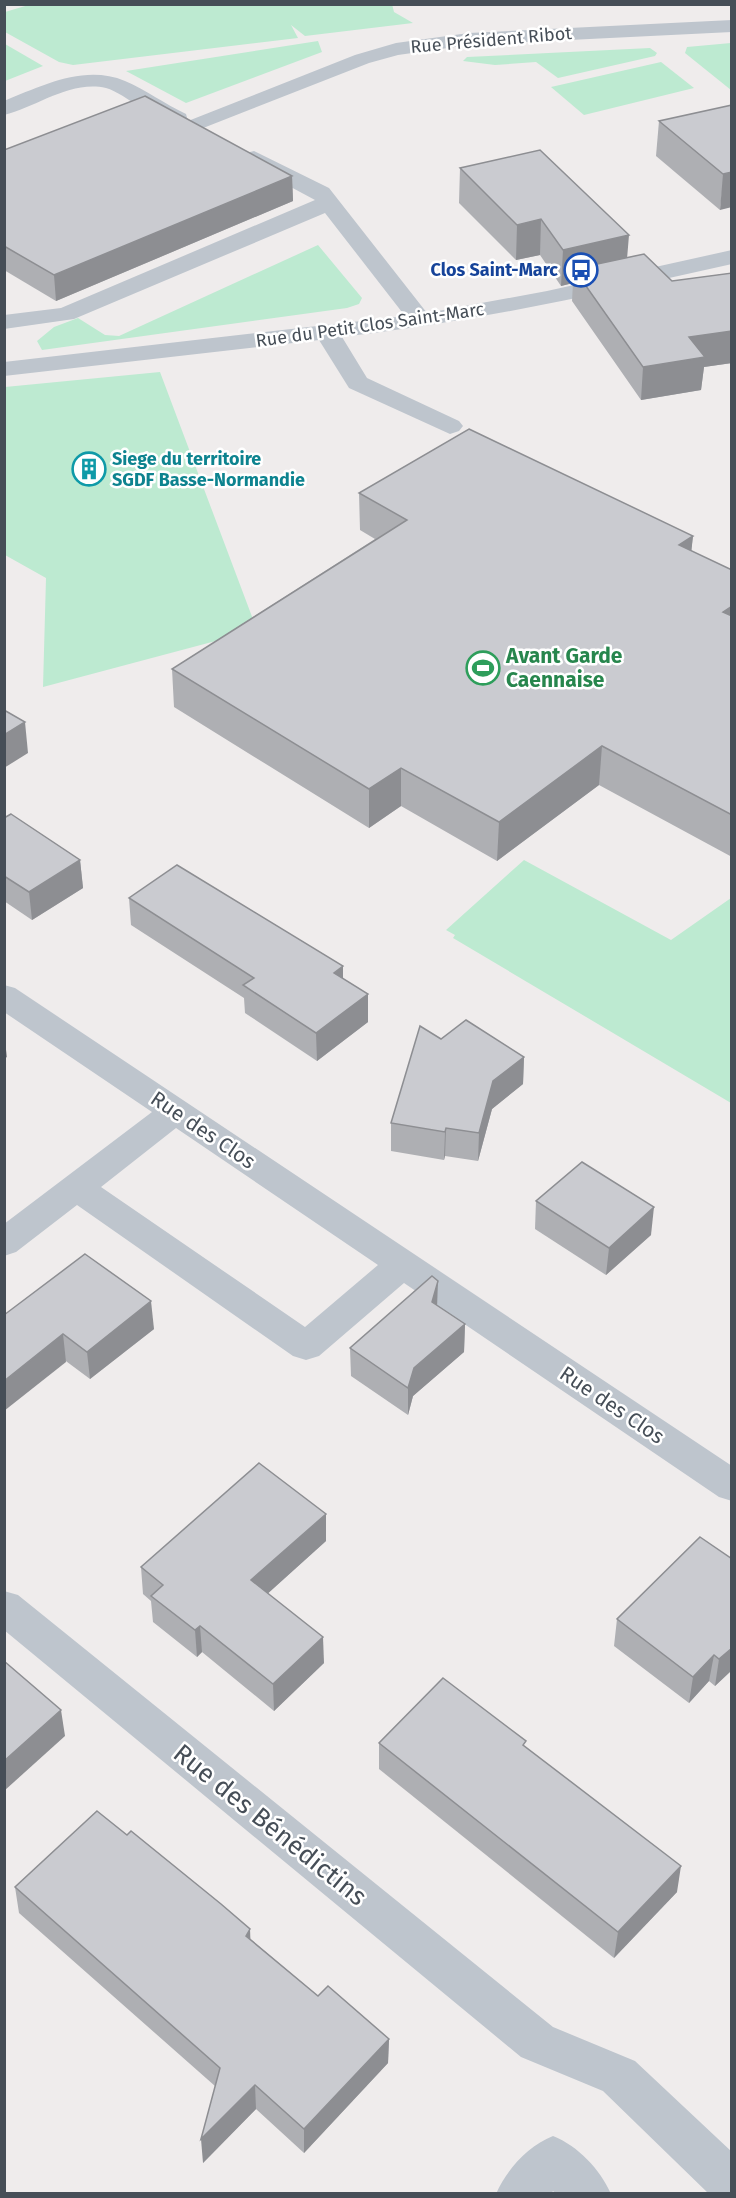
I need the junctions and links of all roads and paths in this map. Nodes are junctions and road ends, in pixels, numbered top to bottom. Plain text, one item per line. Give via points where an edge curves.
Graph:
1 (732, 26) edge
2 (4, 109) edge
3 (193, 126) junction
4 (213, 137) edge
5 (233, 147) edge
6 (328, 203) junction
7 (732, 257) edge
8 (421, 321) junction
9 (4, 322) edge
10 (327, 333) junction
11 (4, 369) edge
12 (450, 426) dead end
13 (4, 996) edge
14 (176, 1111) junction
15 (78, 1188) junction
16 (4, 1243) edge
17 (402, 1264) junction
18 (732, 1486) edge
19 (4, 1607) edge
20 (732, 2184) edge
21 (519, 2193) edge
22 (588, 2193) edge

1 - 3 street, Rue Président Ribot via 462,40 396,49
2 - 3 street via 85,81 109,82
3 - 4 street
5 - 6 street via 321,193
6 - 8 street
6 - 9 street via 66,314
7 - 8 street, Rue du Petit Clos Saint-Marc
8 - 10 street, Rue du Petit Clos Saint-Marc
10 - 11 street, Rue du Petit Clos Saint-Marc
10 - 12 street via 358,383
13 - 14 street, Rue des Clos
14 - 15 street
14 - 17 street, Rue des Clos
15 - 16 street
15 - 17 street via 306,1347
17 - 18 street, Rue des Clos
19 - 20 street, Rue des Bénédictins via 537,2042 619,2076
21 - 22 street via 553,2158

